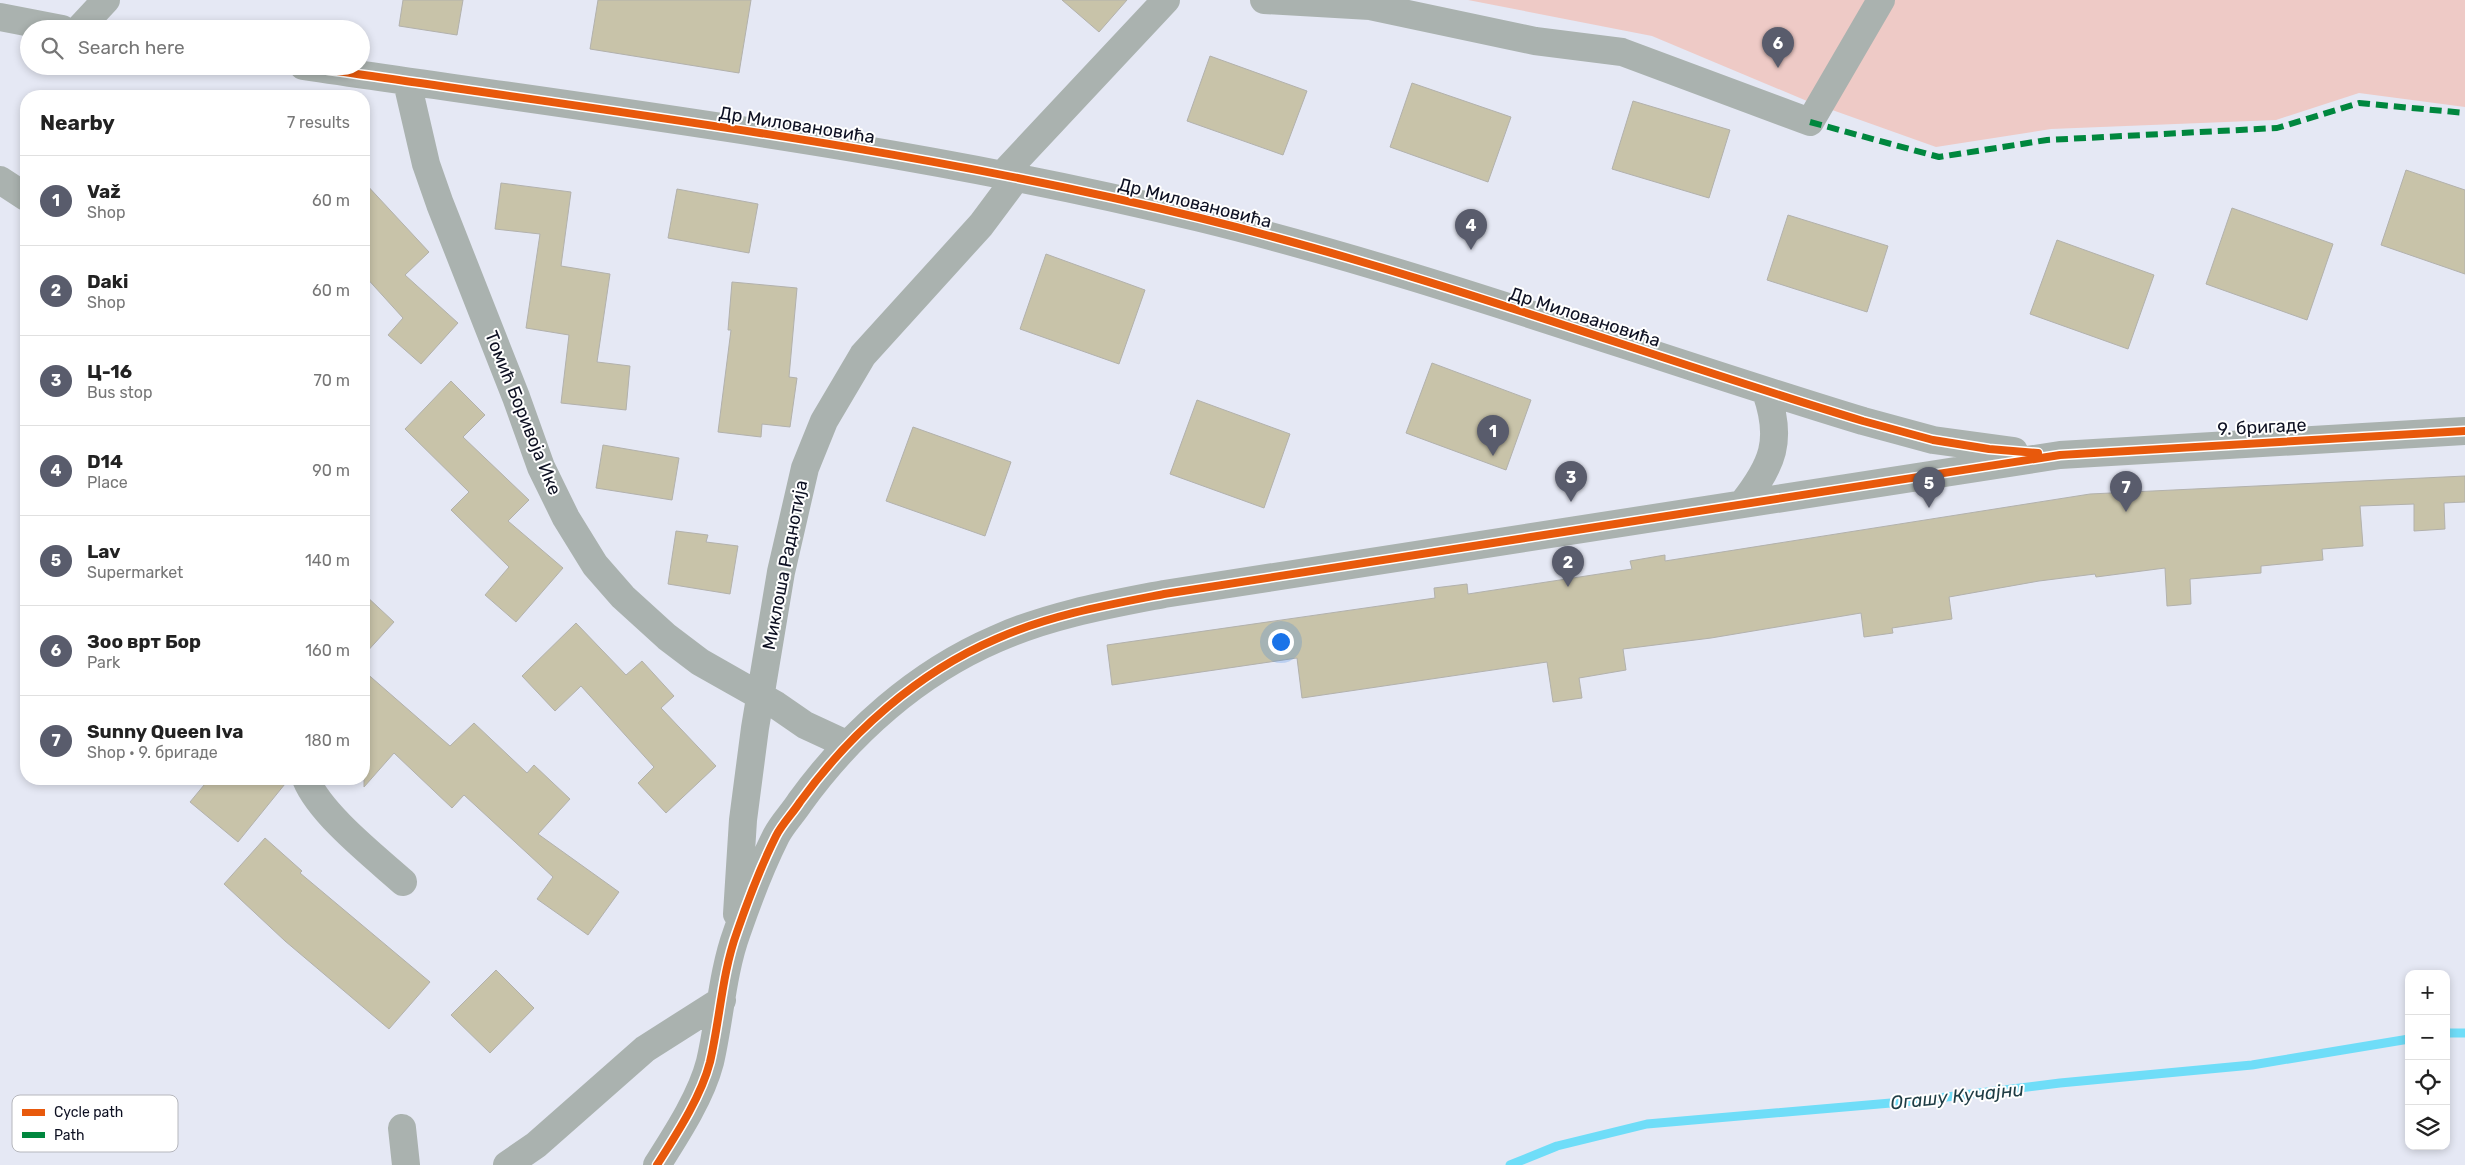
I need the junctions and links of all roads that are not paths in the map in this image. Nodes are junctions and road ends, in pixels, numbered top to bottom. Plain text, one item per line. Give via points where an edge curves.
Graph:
1 (106, 0) edge
2 (1166, 0) edge
3 (1264, 0) edge
4 (1881, 0) edge
5 (0, 18) edge
6 (87, 20) edge
7 (20, 22) edge
8 (362, 75) edge
9 (407, 82) junction
10 (1009, 177) junction
11 (0, 180) edge
12 (20, 193) edge
13 (1766, 392) junction
14 (2465, 431) edge
15 (2060, 455) junction
16 (1742, 504) junction
17 (760, 698) junction
18 (846, 744) junction
19 (309, 785) edge
20 (403, 882) dead end
21 (736, 933) junction
22 (722, 1000) junction
23 (402, 1128) dead end
24 (406, 1165) edge
25 (507, 1165) edge
26 (657, 1165) edge

1 - 6 street
2 - 10 street, Миклоша Раднотија
3 - 4 street via 1370,6 1536,42 1622,52 1810,122
5 - 7 street
8 - 9 street, Др Миловановића
9 - 10 street, Др Миловановића via 735,130
9 - 17 street, Томић Боривоја Ике via 426,164 440,204 541,468 566,518 595,565 623,597 700,662
10 - 13 street, Др Миловановића via 1201,218 1326,252
10 - 17 street, Миклоша Раднотија via 981,226 863,355 824,421 805,468 792,517
11 - 12 street
13 - 15 street, Др Миловановића via 1933,440
13 - 16 street via 1775,426 1771,454 1761,480
14 - 15 street, 9. бригаде
15 - 16 street
16 - 18 street via 1164,594 1071,612 996,638 958,658 894,702
17 - 18 street, Томић Боривоја Ике via 805,725
17 - 21 street, Миклоша Раднотија via 743,820
18 - 21 street via 777,835
19 - 20 street via 335,818
21 - 22 street
22 - 25 street via 645,1049 536,1145
22 - 26 street via 709,1064 684,1121
23 - 24 street

